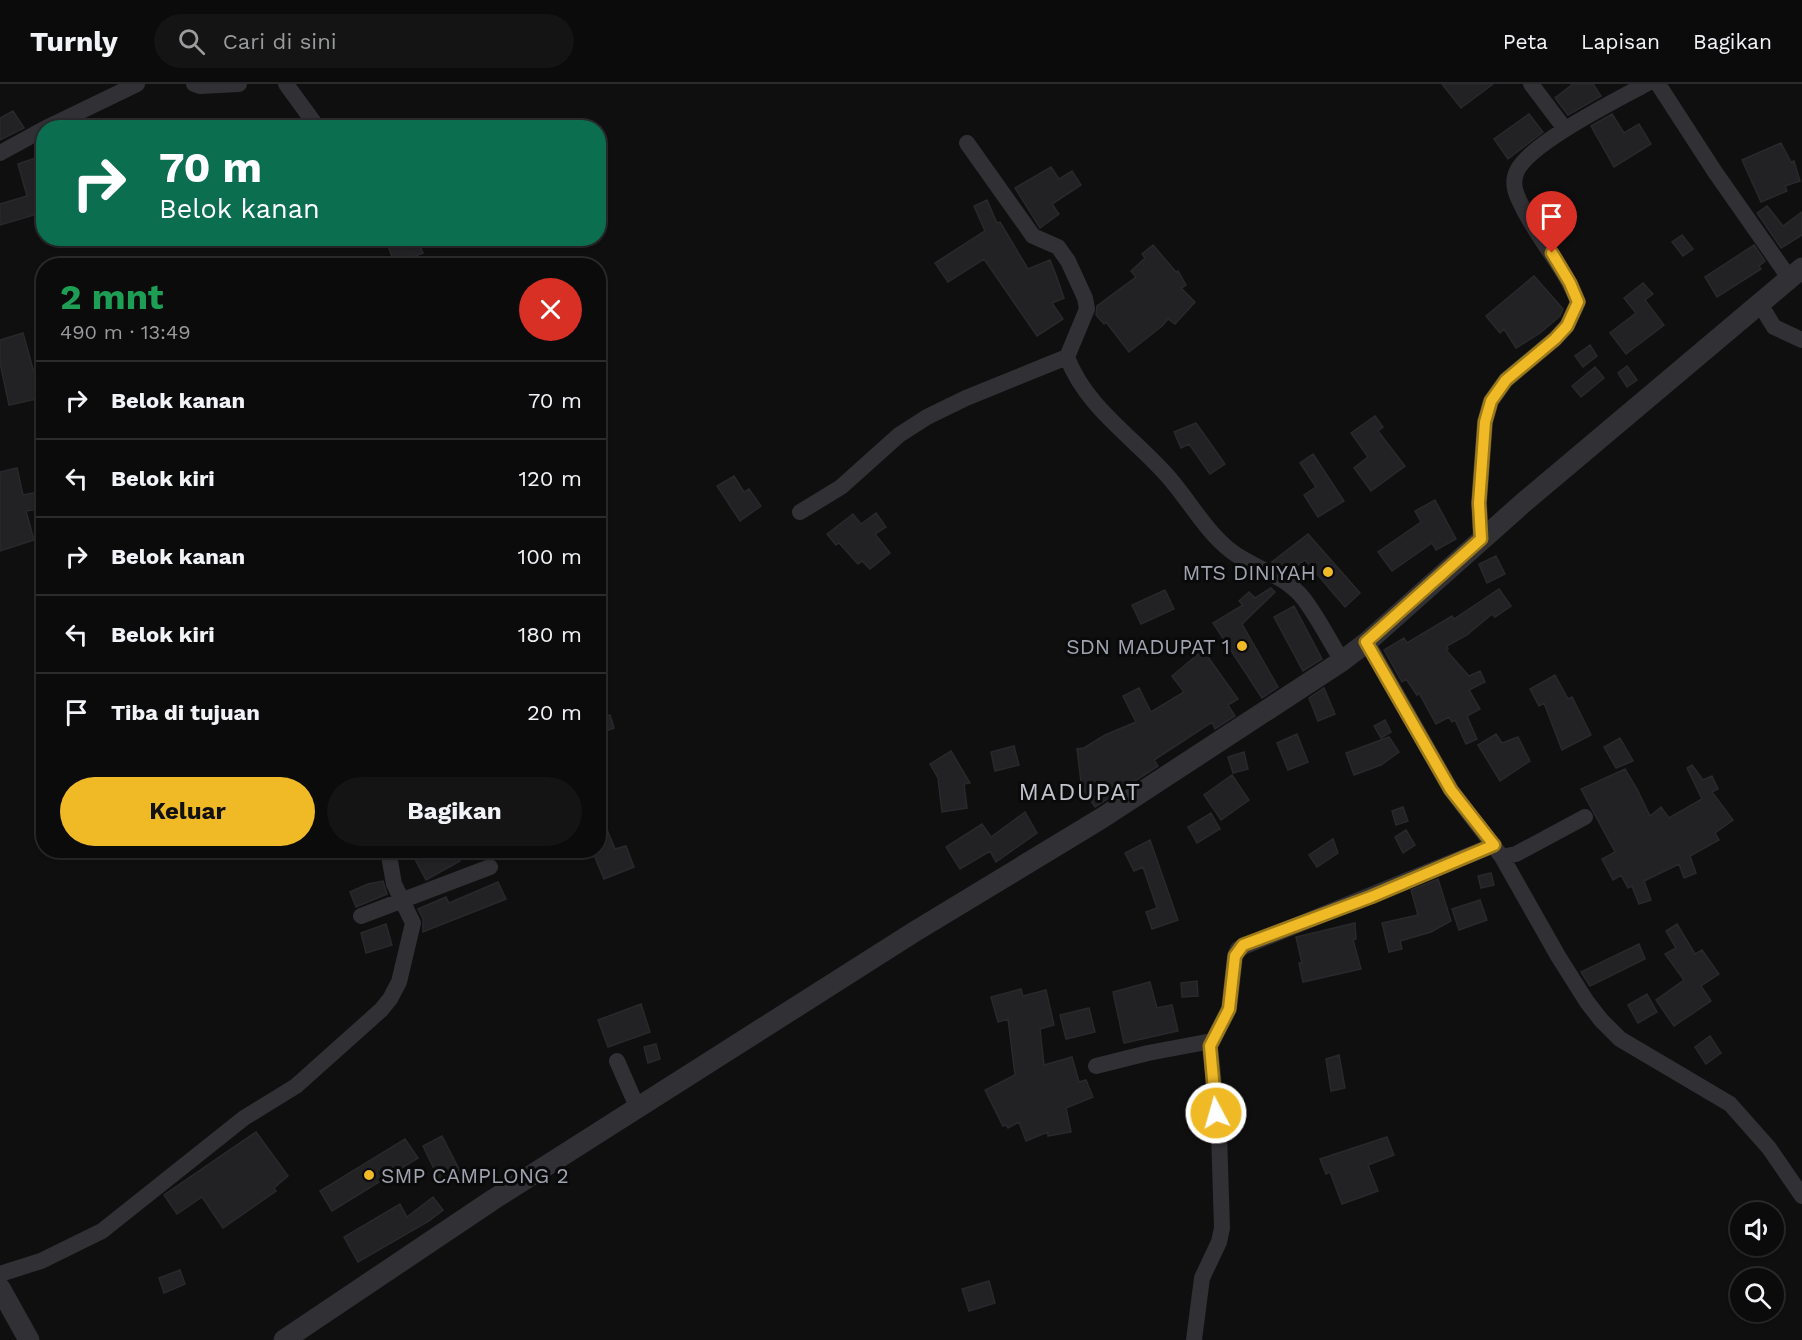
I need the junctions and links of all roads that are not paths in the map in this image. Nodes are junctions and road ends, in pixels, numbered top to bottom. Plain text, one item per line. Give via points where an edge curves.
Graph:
1 (137, 84) edge
2 (194, 84) edge
3 (239, 84) edge
4 (286, 84) edge
5 (1531, 84) edge
6 (1646, 84) edge
7 (1658, 84) edge
8 (62, 120) edge
9 (312, 120) edge
10 (1565, 129) junction
11 (36, 133) edge
12 (967, 143) dead end
13 (0, 153) edge
14 (1796, 273) edge
15 (1760, 304) junction
16 (1802, 340) edge
17 (1066, 357) junction
18 (800, 512) dead end
19 (1481, 539) junction
20 (1366, 642) junction
21 (1342, 661) junction
22 (1585, 817) dead end
23 (1498, 851) junction
24 (389, 858) edge
25 (490, 867) dead end
26 (403, 902) junction
27 (361, 916) dead end
28 (1212, 1041) junction
29 (617, 1061) dead end
30 (1096, 1066) dead end
31 (638, 1109) junction
32 (1802, 1196) edge
33 (0, 1274) edge
34 (0, 1288) edge
35 (29, 1340) edge
36 (284, 1340) edge
37 (1194, 1340) edge

1 - 8 street
2 - 3 street
4 - 9 street
5 - 10 street
6 - 10 street
7 - 14 street via 1714,172
10 - 19 street via 1524,160 1516,172 1514,188 1578,302 1567,326 1506,380 1491,401 1485,422 1479,503
11 - 13 street
12 - 17 street via 1033,236 1058,247 1068,261 1087,309
14 - 15 street
15 - 16 street via 1774,327
15 - 19 street
17 - 18 street via 927,417 898,435 841,487
17 - 21 street via 1074,377 1092,401 1164,472 1211,532 1231,551 1289,585 1303,598
19 - 20 street
20 - 21 street
20 - 23 street via 1451,790
21 - 31 street via 1102,818
22 - 23 street via 1516,854
23 - 28 street via 1243,945 1235,956 1229,1009
23 - 32 street via 1601,1020 1620,1039 1730,1104 1769,1148
24 - 26 street via 392,877
25 - 26 street
26 - 27 street
26 - 33 street via 413,923 399,982 381,1010 339,1050 296,1086 244,1118 102,1231 41,1261
28 - 30 street
28 - 37 street via 1222,1228 1202,1278
29 - 31 street
31 - 36 street via 494,1199
34 - 35 street

